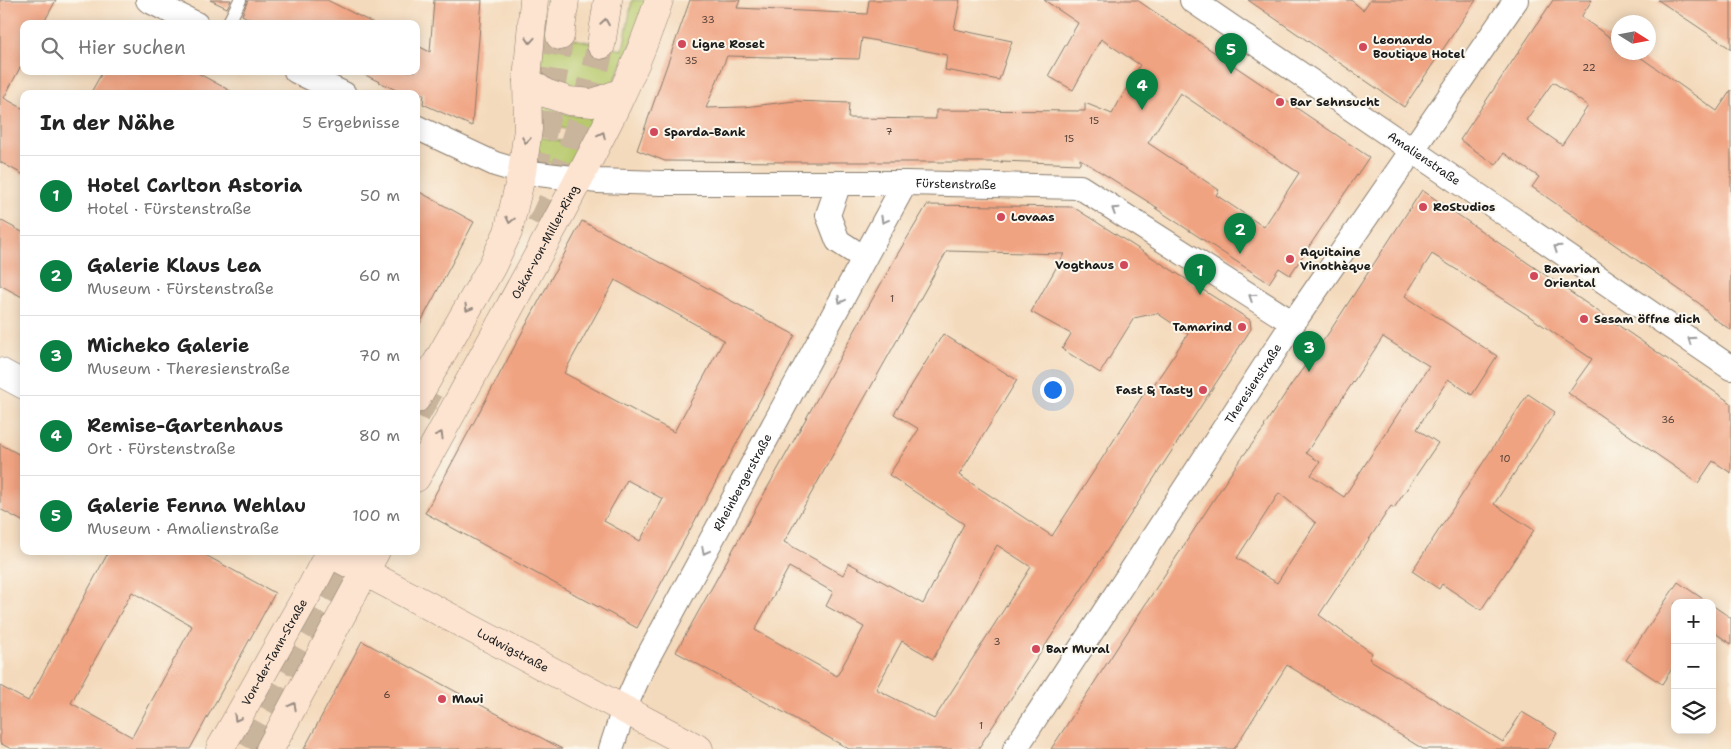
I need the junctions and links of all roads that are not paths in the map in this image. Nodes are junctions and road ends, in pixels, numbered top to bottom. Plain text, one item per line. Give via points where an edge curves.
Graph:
1 (148, 0) edge
2 (240, 0) edge
3 (534, 0) edge
4 (565, 0) edge
5 (608, 0) edge
6 (660, 0) edge
7 (1192, 0) edge
8 (1516, 0) edge
9 (188, 20) edge
10 (230, 20) edge
11 (560, 36) tunnel mouth
12 (601, 45) tunnel mouth
13 (304, 75) edge
14 (527, 80) junction
15 (336, 90) edge
16 (622, 92) junction
17 (420, 129) edge
18 (1412, 151) junction
19 (522, 172) junction
20 (579, 178) junction
21 (839, 183) junction
22 (905, 183) junction
23 (864, 258) junction
24 (1293, 323) junction
25 (1731, 368) edge
26 (0, 372) edge
27 (20, 383) edge
28 (420, 392) tunnel mouth
29 (420, 471) edge
30 (327, 555) edge
31 (341, 555) edge
32 (370, 562) edge
33 (624, 709) junction
34 (220, 749) edge
35 (270, 749) edge
36 (611, 749) edge
37 (699, 749) edge
38 (1015, 749) edge

1 - 9 street
2 - 10 lane
3 -> 14 main road
4 - 11 main road
12 -> 5 main road
6 - 16 main road, Oskar-von-Miller-Ring via 648,36
7 - 18 street, Amalienstraße
8 - 18 street, Theresienstraße
13 - 15 street
14 - 16 main road via 545,93 569,100 593,103
14 -> 19 main road via 528,129
20 -> 16 main road, Oskar-von-Miller-Ring
17 - 19 street, Fürstenstraße via 495,164
18 - 24 street, Theresienstraße
25 -> 18 street, Amalienstraße
19 - 20 street, Fürstenstraße
19 -> 28 main road via 508,232
20 - 21 street, Fürstenstraße via 661,183
29 -> 20 main road, Oskar-von-Miller-Ring
21 - 22 street, Fürstenstraße
21 - 23 street via 828,215 838,241
22 -> 23 street, Rheinbergerstraße
24 -> 22 street, Fürstenstraße via 1080,187
23 -> 33 street, Rheinbergerstraße via 643,666
24 - 38 street, Theresienstraße
26 - 27 street
30 -> 34 main road, Von-der-Tann-Straße
31 - 32 main road, Ludwigstraße
32 - 33 main road, Ludwigstraße
35 -> 32 main road
33 - 36 street, Rheinbergerstraße
33 - 37 main road, Ludwigstraße

